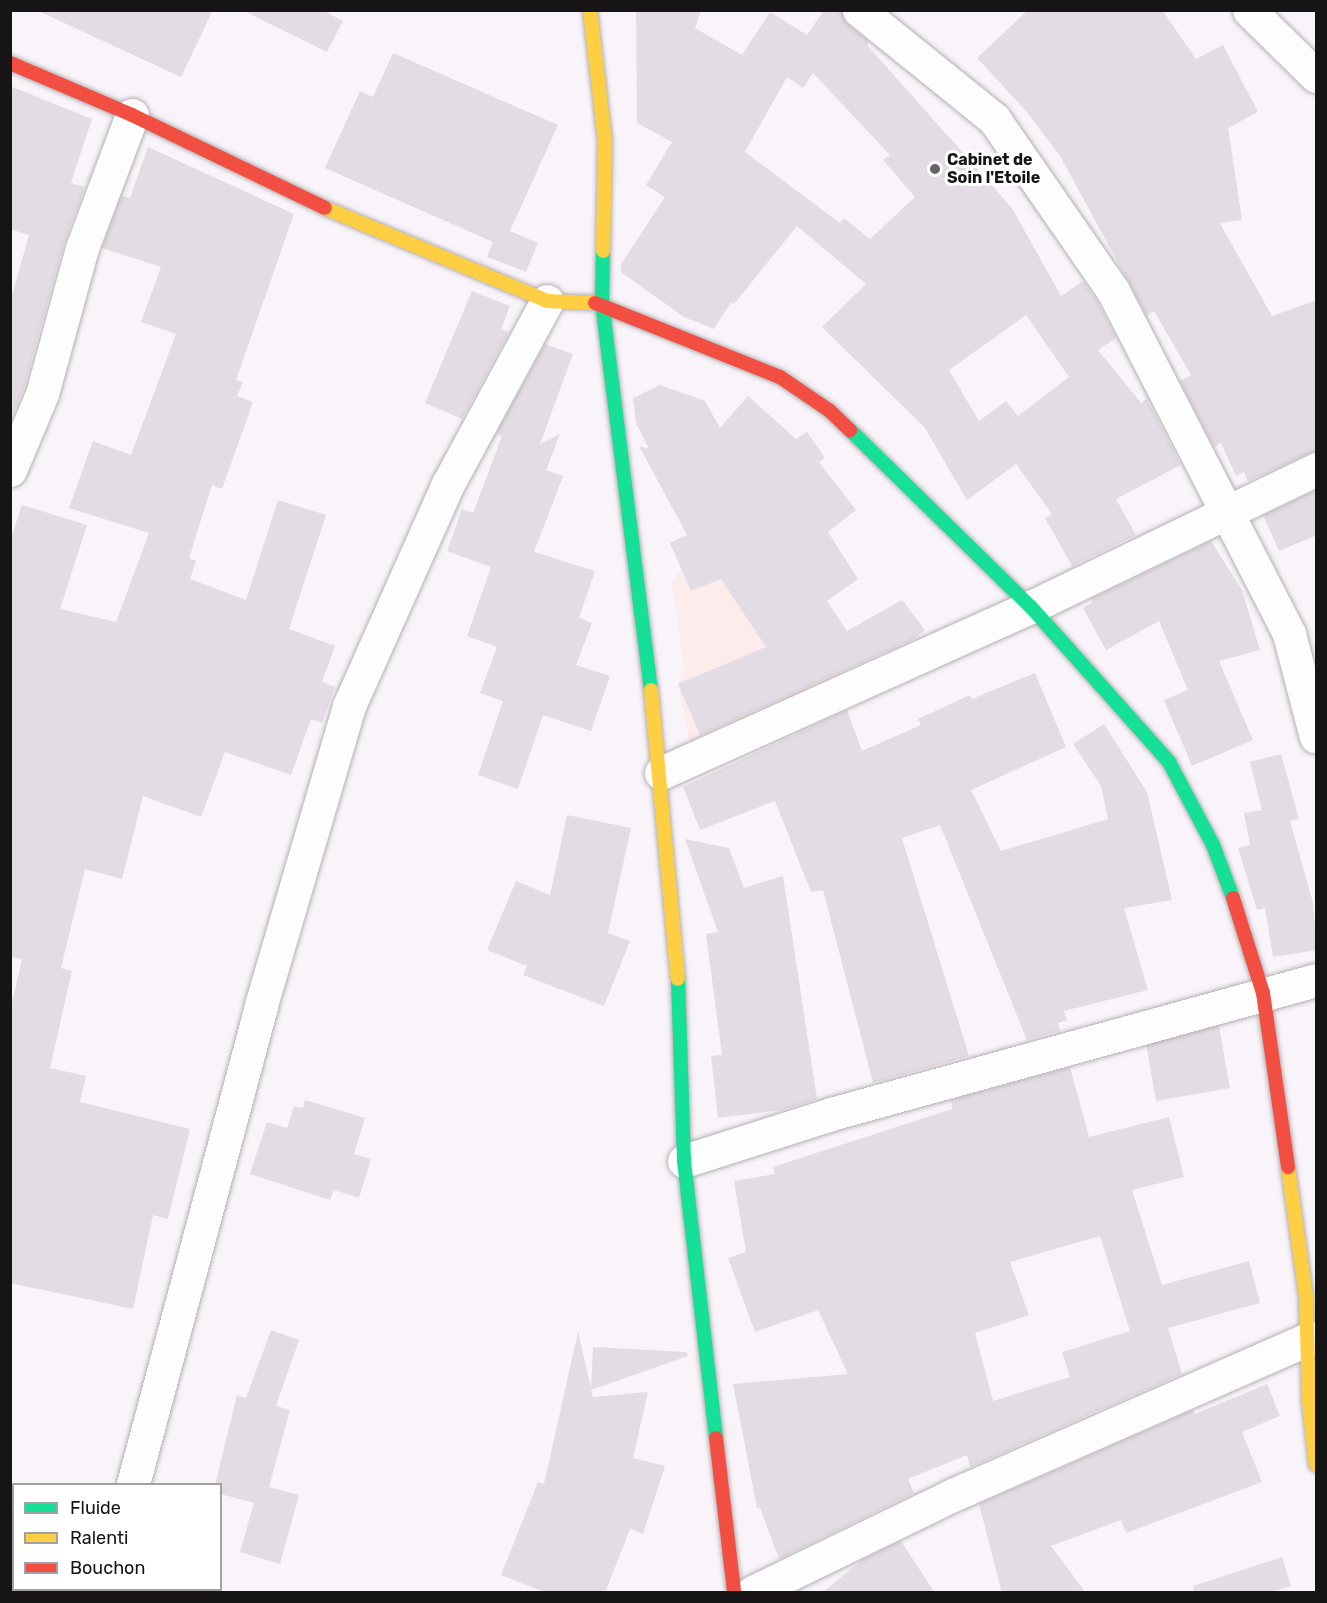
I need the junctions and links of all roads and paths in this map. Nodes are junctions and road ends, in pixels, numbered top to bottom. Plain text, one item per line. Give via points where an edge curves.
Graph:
1 (590, 10) edge
2 (859, 10) edge
3 (1249, 10) edge
4 (10, 63) edge
5 (1317, 76) edge
6 (132, 115) junction
7 (547, 302) junction
8 (602, 303) junction
9 (1317, 469) edge
10 (10, 470) edge
11 (1226, 510) junction
12 (1031, 607) junction
13 (1317, 737) edge
14 (661, 773) junction
15 (1317, 980) edge
16 (1263, 993) junction
17 (684, 1161) junction
18 (1311, 1338) junction
19 (1317, 1465) edge
20 (134, 1483) edge
21 (734, 1593) edge
22 (753, 1593) edge

1 - 8 street via 605,141
2 - 11 street via 994,119 1113,291
3 - 5 street
4 - 6 street
6 - 7 street via 303,200
6 - 10 street via 82,248 42,394
7 - 8 street
7 - 20 street via 448,484 349,706 261,1005
8 - 12 street via 780,377 830,411
8 - 14 street
9 - 11 street
11 - 12 street
11 - 13 street via 1289,634
12 - 14 street
12 - 16 street via 1169,762 1213,845 1249,942
14 - 17 street via 677,961
15 - 16 street
16 - 17 street via 831,1114
16 - 18 street
17 - 21 street
18 - 19 street via 1310,1401
18 - 22 street via 956,1494

